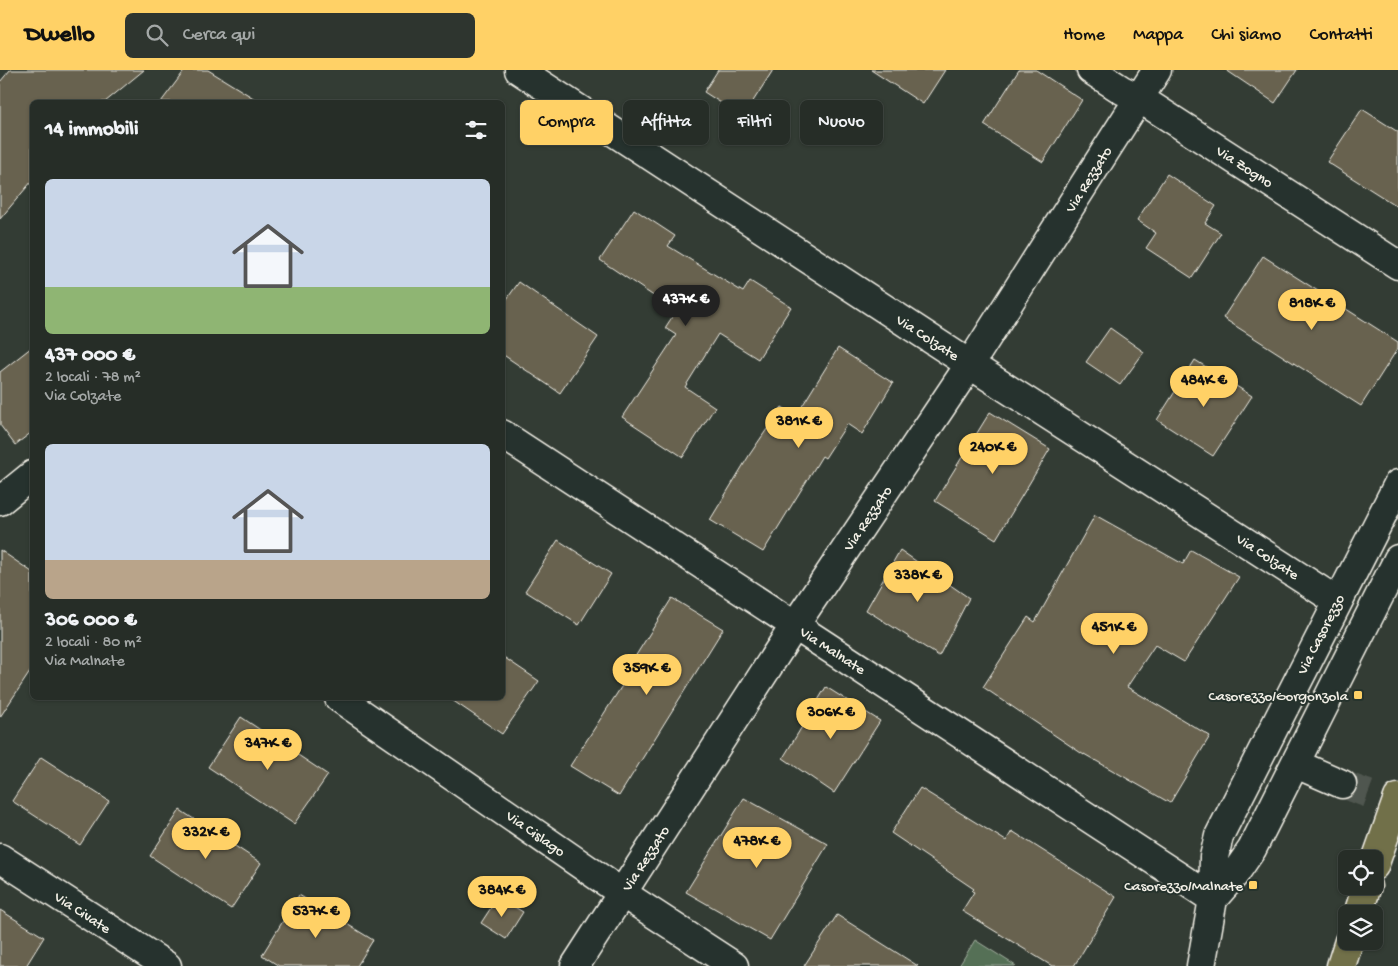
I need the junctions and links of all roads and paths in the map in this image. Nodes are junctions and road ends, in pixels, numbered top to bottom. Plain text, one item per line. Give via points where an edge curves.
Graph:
1 (520, 70) edge
2 (1091, 70) edge
3 (1157, 70) edge
4 (1139, 98) junction
5 (1398, 265) edge
6 (970, 364) junction
7 (505, 436) edge
8 (30, 480) edge
9 (1398, 484) edge
10 (0, 501) edge
11 (1398, 559) edge
12 (1337, 601) junction
13 (795, 625) junction
14 (342, 700) edge
15 (1296, 764) junction
16 (1342, 784) tunnel mouth
17 (1398, 798) edge
18 (1380, 850) edge
19 (0, 858) edge
20 (622, 894) junction
21 (1213, 899) junction
22 (1346, 950) edge
23 (167, 966) edge
24 (575, 966) edge
25 (734, 966) edge
26 (1201, 966) edge
27 (1341, 966) edge

1 - 6 street, Via Colzate
2 - 4 street, Via Zogno
3 - 4 street, Via Rezzato
4 - 5 street, Via Zogno
4 - 6 street, Via Rezzato
6 - 12 street, Via Colzate
6 - 13 street, Via Rezzato
7 - 13 street, Via Malnate
8 - 10 street
9 - 12 street, Via Casorezzo
11 - 15 street
12 - 21 street, Via Casorezzo via 1220,831 1214,857
13 - 20 street, Via Rezzato
13 - 21 street, Via Malnate
14 - 20 street, Via Cislago
15 - 16 street
15 - 21 street via 1252,849
17 - 18 highway
19 - 23 street, Via Civate
20 - 24 street, Via Rezzato
20 - 25 street, Via Cislago
21 - 26 street, Via Casorezzo
22 - 27 highway

